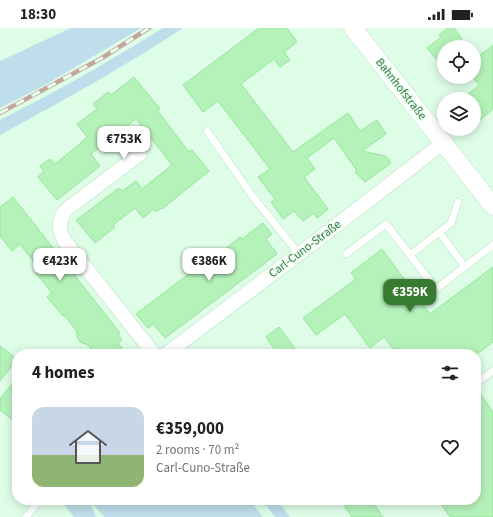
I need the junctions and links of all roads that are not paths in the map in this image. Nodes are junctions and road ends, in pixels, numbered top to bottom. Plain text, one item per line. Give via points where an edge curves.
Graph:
1 (353, 28) edge
2 (207, 131) dead end
3 (443, 143) junction
4 (140, 154) dead end
5 (458, 202) dead end
6 (493, 206) edge
7 (439, 232) junction
8 (493, 245) edge
9 (298, 254) junction
10 (346, 254) dead end
11 (410, 255) junction
12 (464, 267) junction
13 (150, 349) edge
14 (173, 349) edge
15 (493, 370) edge
16 (481, 379) edge
17 (36, 505) edge
18 (26, 517) edge

1 - 3 street, Bahnhofstraße
2 - 9 lane via 256,201
3 - 6 street, Bahnhofstraße
3 - 9 street, Carl-Cuno-Straße
4 - 13 street via 67,209 61,216 59,225 64,240
5 - 7 lane via 451,223
7 - 11 lane
7 - 12 lane
8 - 12 lane
9 - 14 street, Carl-Cuno-Straße
10 - 11 lane via 386,224
11 - 12 lane via 436,289
15 - 16 lane
17 - 18 lane

